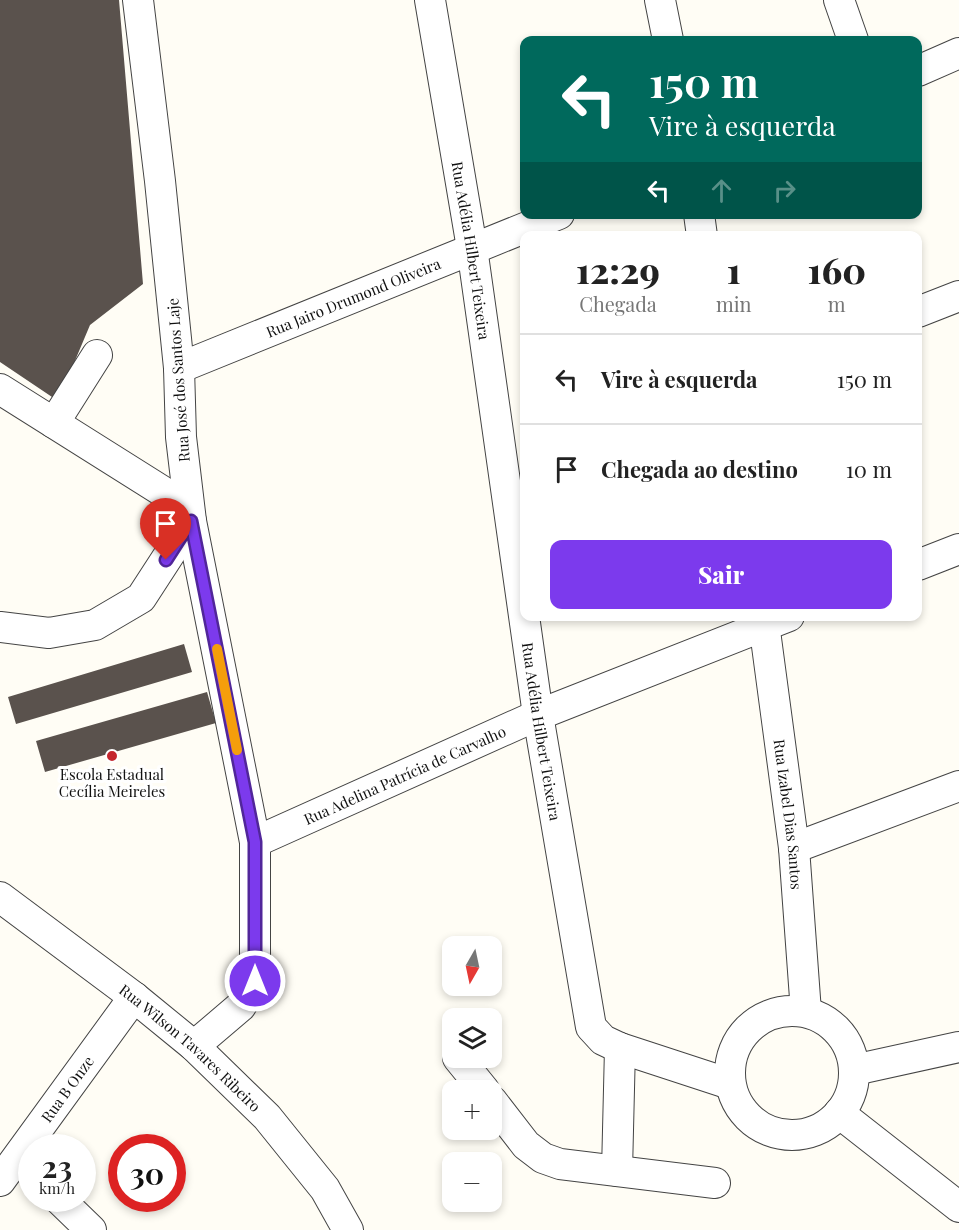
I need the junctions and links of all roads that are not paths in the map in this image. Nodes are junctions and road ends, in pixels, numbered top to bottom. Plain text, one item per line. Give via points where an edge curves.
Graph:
1 (138, 0) edge
2 (430, 0) edge
3 (660, 0) edge
4 (839, 0) edge
5 (667, 36) edge
6 (852, 36) edge
7 (959, 53) edge
8 (922, 69) edge
9 (546, 219) edge
10 (472, 248) junction
11 (959, 296) edge
12 (922, 310) edge
13 (97, 355) dead end
14 (179, 368) junction
15 (0, 388) edge
16 (54, 423) junction
17 (190, 514) junction
18 (959, 549) edge
19 (922, 563) edge
20 (520, 588) edge
21 (525, 621) edge
22 (770, 621) edge
23 (772, 621) edge
24 (0, 627) edge
25 (538, 716) junction
26 (959, 786) edge
27 (255, 842) junction
28 (794, 848) junction
29 (0, 897) edge
30 (134, 997) junction
31 (806, 1012) junction
32 (194, 1046) junction
33 (959, 1047) edge
34 (620, 1048) junction
35 (466, 1068) edge
36 (854, 1070) junction
37 (476, 1080) edge
38 (730, 1084) junction
39 (839, 1113) junction
40 (502, 1114) edge
41 (12, 1165) edge
42 (617, 1171) junction
43 (715, 1183) dead end
44 (959, 1207) edge
45 (72, 1212) edge
46 (91, 1230) edge
47 (348, 1230) edge

1 - 14 street, Rua José dos Santos Laje
2 - 10 street, Rua Adélia Hilbert Teixeira
3 - 5 street
4 - 6 street
7 - 8 street
9 - 10 street, Rua Jairo Drumond Oliveira
10 - 14 street, Rua Jairo Drumond Oliveira
10 - 20 street, Rua Adélia Hilbert Teixeira
11 - 12 street
13 - 16 street
14 - 17 street, Rua José dos Santos Laje via 181,437
15 - 16 street
16 - 17 street
17 - 24 street via 141,598 95,625 49,633
17 - 27 street, Rua José dos Santos Laje
18 - 19 street
21 - 25 street, Rua Adélia Hilbert Teixeira
22 - 25 street, Rua Adelina Patrícia de Carvalho
23 - 28 street, Rua Izabel Dias Santos
25 - 27 street, Rua Adelina Patrícia de Carvalho
25 - 34 street, Rua Adélia Hilbert Teixeira via 591,1027 603,1040
26 - 28 street
27 - 32 street, Rua José dos Santos Laje via 255,981 241,1006
28 - 31 street, Rua Izabel Dias Santos
29 - 30 street, Rua Wilson Tavares Ribeiro
30 - 32 street, Rua Wilson Tavares Ribeiro
30 - 41 street, Rua B Onze
31 - 36 street via 825,1020 840,1033 850,1050
31 - 38 street via 766,1016 749,1027 736,1044 730,1063
32 - 47 street, Rua Wilson Tavares Ribeiro via 267,1117 325,1189
33 - 36 street
34 - 38 street, Rua Adélia Hilbert Teixeira
34 - 42 street
35 - 37 street
36 - 39 street via 848,1100
38 - 39 street via 737,1103 749,1118 785,1135 824,1126
39 - 44 street
40 - 42 street via 526,1145 543,1158
42 - 43 street
45 - 46 street

